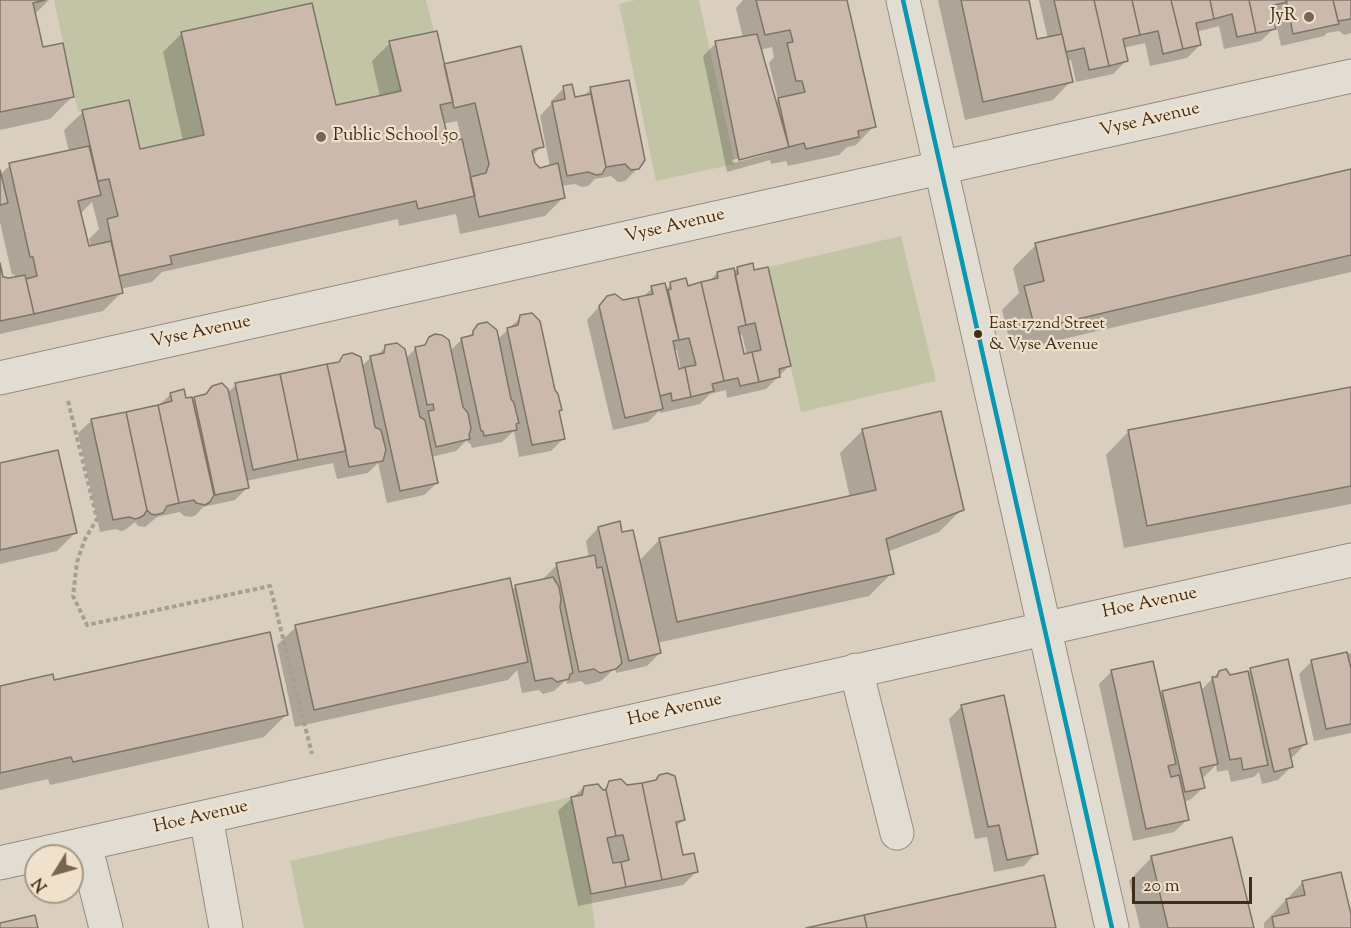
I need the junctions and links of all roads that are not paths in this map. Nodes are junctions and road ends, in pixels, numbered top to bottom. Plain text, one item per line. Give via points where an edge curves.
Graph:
1 (903, 0) edge
2 (1351, 76) edge
3 (941, 168) junction
4 (0, 378) edge
5 (1351, 560) edge
6 (1045, 627) junction
7 (856, 670) junction
8 (206, 817) junction
9 (897, 832) dead end
10 (85, 844) junction
11 (0, 863) edge
12 (106, 928) edge
13 (226, 928) edge
14 (1112, 928) edge

1 - 3 street
2 - 3 street, Vyse Avenue
3 - 4 street, Vyse Avenue
3 - 6 street
5 - 6 street, Hoe Avenue
6 - 7 street, Hoe Avenue
6 - 14 street
7 - 8 street, Hoe Avenue
7 - 9 street
8 - 10 street, Hoe Avenue
8 - 13 street
10 - 11 street, Hoe Avenue
10 - 12 street

